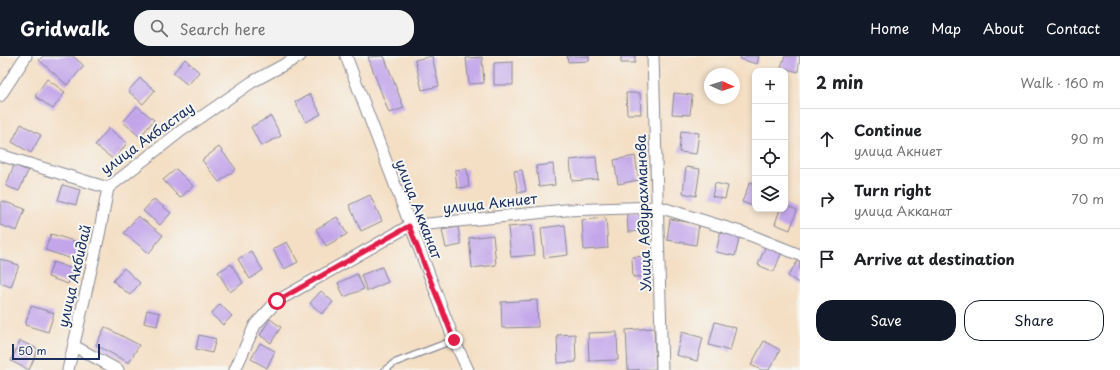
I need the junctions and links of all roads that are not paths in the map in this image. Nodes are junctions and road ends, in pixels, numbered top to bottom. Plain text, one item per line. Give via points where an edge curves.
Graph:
1 (26, 56) edge
2 (300, 56) edge
3 (346, 56) edge
4 (653, 56) edge
5 (0, 96) edge
6 (0, 155) edge
7 (108, 188) junction
8 (658, 207) junction
9 (409, 226) junction
10 (800, 255) edge
11 (454, 340) junction
12 (74, 346) junction
13 (68, 370) edge
14 (118, 370) edge
15 (235, 370) edge
16 (385, 370) edge
17 (468, 370) edge
18 (662, 370) edge

1 - 5 street
2 - 7 street, улица Акбастау via 252,82 181,131
3 - 9 street, улица Акканат
4 - 8 street, Улица Абдурахманова
6 - 7 street, улица Акбастау
7 - 12 street, улица Акбидай
8 - 9 street, улица Акниет via 565,210
8 - 10 street, улица Акниет via 750,235
8 - 18 street, Улица Абдурахманова
9 - 11 street, улица Акканат
9 - 15 street, улица Акниет via 277,301 255,325
11 - 16 lane via 394,362
11 - 17 street, улица Акканат
12 - 13 street, улица Акбидай
12 - 14 street

